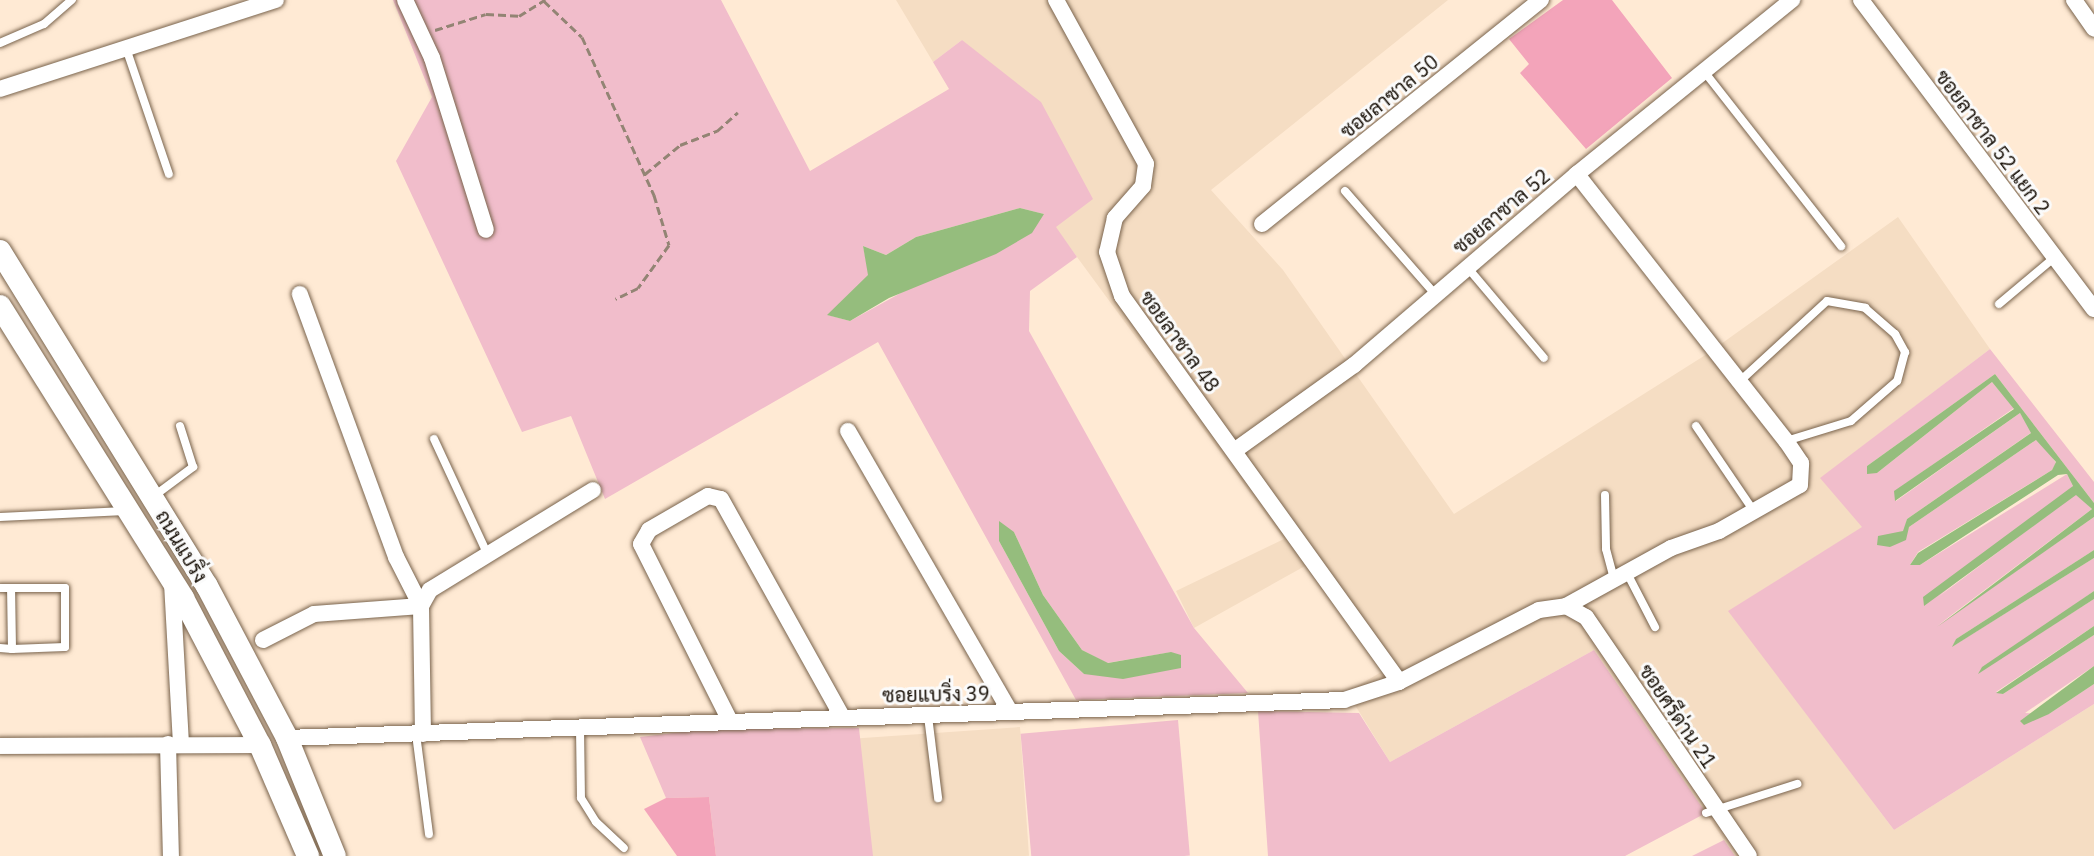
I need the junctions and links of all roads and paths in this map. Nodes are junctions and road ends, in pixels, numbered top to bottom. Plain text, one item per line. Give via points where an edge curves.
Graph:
1 (72, 0) edge
2 (276, 0) edge
3 (405, 0) edge
4 (544, 0) edge
5 (1056, 0) edge
6 (1541, 0) edge
7 (1792, 0) edge
8 (1861, 0) edge
9 (2074, 0) edge
10 (2094, 29) edge
11 (421, 35) junction
12 (0, 43) edge
13 (126, 48) junction
14 (1703, 69) junction
15 (0, 89) edge
16 (738, 112) dead end
17 (169, 174) dead end
18 (645, 174) junction
19 (1577, 174) junction
20 (1345, 191) dead end
21 (1262, 224) dead end
22 (486, 230) dead end
23 (1841, 246) dead end
24 (0, 251) edge
25 (2055, 257) junction
26 (1466, 266) junction
27 (300, 294) dead end
28 (1435, 294) junction
29 (615, 299) dead end
30 (1999, 304) dead end
31 (0, 306) edge
32 (2094, 309) edge
33 (1544, 358) dead end
34 (1740, 382) junction
35 (180, 426) dead end
36 (1696, 426) dead end
37 (848, 431) dead end
38 (434, 439) dead end
39 (1786, 441) junction
40 (1234, 451) junction
41 (593, 490) dead end
42 (1605, 495) dead end
43 (153, 497) junction
44 (1753, 510) junction
45 (130, 511) junction
46 (0, 517) edge
47 (487, 553) junction
48 (1620, 576) junction
49 (172, 581) junction
50 (0, 588) edge
51 (11, 588) junction
52 (421, 606) junction
53 (1566, 606) junction
54 (1655, 627) dead end
55 (263, 640) dead end
56 (0, 648) edge
57 (12, 649) junction
58 (1399, 682) junction
59 (1010, 712) junction
60 (841, 715) junction
61 (928, 715) junction
62 (730, 721) junction
63 (580, 727) junction
64 (420, 734) junction
65 (287, 738) junction
66 (175, 744) junction
67 (260, 745) junction
68 (0, 746) edge
69 (1797, 784) dead end
70 (938, 798) dead end
71 (1711, 811) junction
72 (429, 834) dead end
73 (624, 848) dead end
74 (171, 856) edge
75 (308, 856) edge
76 (335, 856) edge
77 (1749, 856) edge

1 - 12 lane via 44,24
2 - 13 street
3 - 11 street
4 - 11 path via 519,16 486,14
4 - 18 path via 582,37
5 - 40 street, ซอยลาซาล 48 via 1146,164 1143,186 1115,218 1108,261 1122,296
6 - 21 street, ซอยลาซาล 50
7 - 14 street, ซอยลาซาล 52
8 - 25 street, ซอยลาซาล 52 แยก 2
9 - 10 street
11 - 22 street
13 - 15 street
13 - 17 lane
14 - 19 street, ซอยลาซาล 52
14 - 23 lane
16 - 18 path via 717,131 680,145
18 - 29 path via 669,245 638,288
19 - 26 street, ซอยลาซาล 52
19 - 34 street
20 - 28 lane
24 - 43 main road, ถนนแบริ่ง
25 - 30 lane
25 - 32 street, ซอยลาซาล 52 แยก 2
26 - 28 street, ซอยลาซาล 52
26 - 33 lane
27 - 52 street via 396,557
28 - 40 street, ซอยลาซาล 52 via 1354,365
31 - 45 main road, ถนนแบริ่ง
34 - 39 street
34 - 39 lane via 1827,301 1865,308 1895,334 1905,352 1897,381 1851,421
35 - 43 lane via 193,467
36 - 44 lane
37 - 59 street
38 - 47 lane
39 - 44 street, ซอยแบริ่ง 39 via 1801,463 1800,485
40 - 58 street, ซอยลาซาล 48
41 - 47 street
42 - 48 lane via 1606,549
43 - 65 main road, ถนนแบริ่ง
44 - 48 street, ซอยแบริ่ง 39
45 - 46 lane
45 - 49 main road, ถนนแบริ่ง
47 - 52 street via 430,590
48 - 53 street, ซอยแบริ่ง 39
48 - 54 lane
49 - 66 street
49 - 67 main road, ถนนแบริ่ง
50 - 51 lane
51 - 57 lane
51 - 57 lane via 66,589 65,647
52 - 55 street via 314,614
52 - 64 street
53 - 58 street, ซอยแบริ่ง 39 via 1539,610
53 - 71 street, ซอยศรีด่าน 21 via 1586,617
56 - 57 lane
58 - 59 street, ซอยแบริ่ง 39 via 1344,700
59 - 61 street, ซอยแบริ่ง 39
60 - 61 street, ซอยแบริ่ง 39
60 - 62 street, ซอยแบริ่ง 39
60 - 62 street via 721,499 708,496 649,530 641,544
61 - 70 lane
62 - 63 street, ซอยแบริ่ง 39
63 - 64 street, ซอยแบริ่ง 39
63 - 73 lane via 581,798 596,822
64 - 65 street, ซอยแบริ่ง 39
64 - 72 lane
65 - 76 main road, ถนนแบริ่ง
66 - 67 street
66 - 68 street
66 - 74 street
67 - 75 main road, ถนนแบริ่ง
69 - 71 lane
71 - 77 street, ซอยศรีด่าน 21

